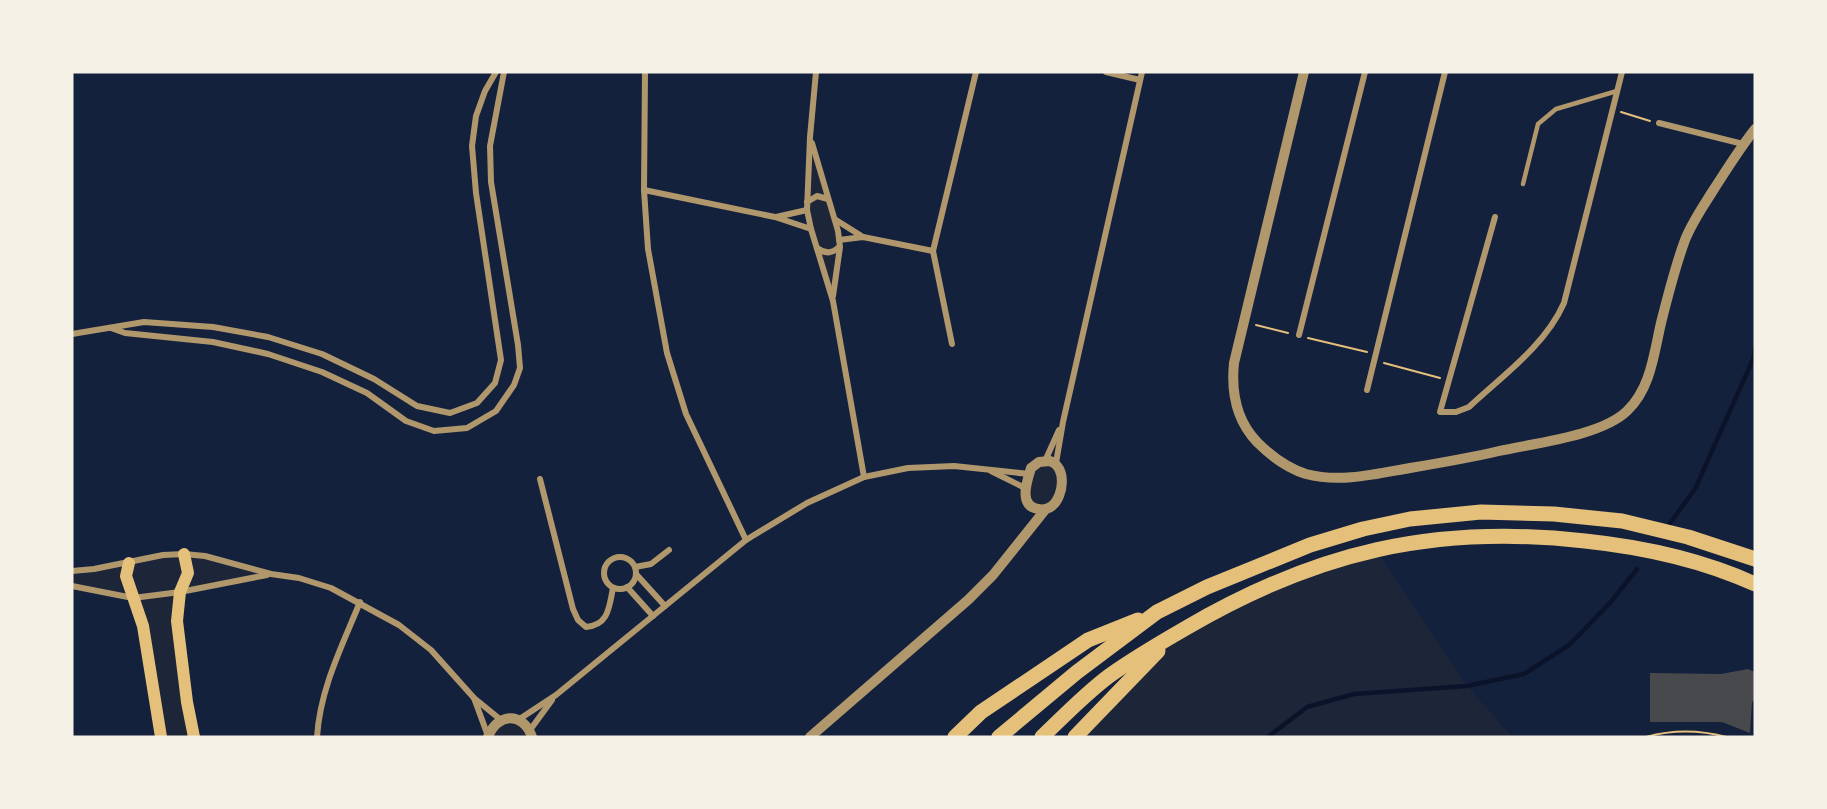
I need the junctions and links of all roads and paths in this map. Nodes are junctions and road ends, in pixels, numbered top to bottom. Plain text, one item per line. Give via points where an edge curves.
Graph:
1 (496, 72) edge
2 (504, 72) edge
3 (645, 72) edge
4 (816, 72) edge
5 (976, 72) edge
6 (1106, 72) edge
7 (1142, 72) edge
8 (1304, 72) edge
9 (1365, 72) edge
10 (1445, 72) edge
11 (1622, 72) edge
12 (1140, 80) junction
13 (1617, 91) junction
14 (1613, 110) junction
15 (1659, 123) joint
16 (1755, 129) edge
17 (810, 137) junction
18 (1743, 144) junction
19 (1523, 184) dead end
20 (644, 190) junction
21 (828, 199) junction
22 (807, 202) junction
23 (807, 210) junction
24 (776, 217) junction
25 (1495, 217) dead end
26 (836, 220) junction
27 (811, 229) junction
28 (863, 237) junction
29 (839, 244) junction
30 (816, 248) junction
31 (933, 251) junction
32 (833, 301) junction
33 (111, 328) junction
34 (72, 334) edge
35 (1299, 335) dead end
36 (952, 344) dead end
37 (1374, 360) junction
38 (1448, 380) junction
39 (1367, 390) dead end
40 (1063, 422) junction
41 (1051, 462) junction
42 (988, 469) junction
43 (1029, 474) junction
44 (864, 477) junction
45 (540, 479) dead end
46 (1025, 488) junction
47 (1031, 507) junction
48 (1045, 510) junction
49 (1027, 532) junction
50 (746, 540) junction
51 (669, 550) dead end
52 (184, 554) junction
53 (1755, 559) edge
54 (129, 563) junction
55 (72, 571) edge
56 (636, 571) junction
57 (271, 574) junction
58 (1755, 584) edge
59 (72, 586) edge
60 (627, 587) junction
61 (613, 588) junction
62 (180, 592) junction
63 (133, 598) junction
64 (360, 602) junction
65 (665, 606) junction
66 (1157, 612) junction
67 (652, 616) junction
68 (1172, 636) junction
69 (556, 695) junction
70 (474, 698) junction
71 (501, 720) junction
72 (518, 720) junction
73 (531, 733) edge
74 (161, 737) edge
75 (194, 737) edge
76 (317, 737) edge
77 (488, 737) edge
78 (810, 737) edge
79 (955, 737) edge
80 (999, 737) edge
81 (1042, 737) edge
82 (1075, 737) edge
83 (1646, 737) edge
84 (1726, 737) edge

1 - 33 street via 476,116 471,146 501,360 495,383 477,403 450,413 417,406 374,379 322,354 268,336 144,322
2 - 33 street via 490,146 491,182 520,368 514,385 496,411 467,428 434,430 406,421 367,393 322,372 268,354
3 - 20 street
4 - 17 street
5 - 31 street
6 - 12 street
7 - 12 street
8 - 18 street via 1232,383 1235,403 1248,433 1277,460 1330,478 1360,477 1462,459 1585,432 1608,425 1627,411 1649,375 1673,274 1686,238
9 - 35 street
10 - 37 street
11 - 13 street
12 - 40 street
13 - 14 street
13 - 19 lane via 1556,109 1538,124
14 - 15 path
14 - 38 street via 1564,303 1556,320 1469,407 1440,412
15 - 18 street
16 - 18 street
17 - 21 street
17 - 22 street
20 - 24 street
20 - 50 street via 657,303 680,394
21 - 22 street via 817,196
21 - 26 street
22 - 23 street
23 - 24 street
23 - 27 street
24 - 27 street
25 - 38 street
26 - 28 street
26 - 29 street
27 - 30 street
28 - 29 street
28 - 31 street
29 - 30 street via 834,252
29 - 32 street
30 - 32 street
31 - 36 street
32 - 44 street
33 - 34 street
37 - 38 path
37 - 39 street
40 - 41 street
40 - 41 street
41 - 43 street via 1035,464
41 - 48 street via 1062,475 1061,489 1052,506
42 - 43 street
42 - 44 street via 908,468
42 - 46 street
43 - 46 street
44 - 50 street via 807,503
45 - 61 street via 573,609 586,627 596,626 605,618
46 - 47 street
47 - 48 street
47 - 49 street
48 - 49 street
49 - 78 street via 968,600
50 - 65 street
51 - 56 street
52 - 54 street
52 - 57 street
52 - 62 main road via 188,573
53 - 66 highway via 1622,521 1554,514 1445,515 1410,519 1310,545
54 - 55 street
54 - 63 main road via 126,576
56 - 60 street via 634,582
56 - 61 street via 631,561 624,558 609,561 604,575
56 - 65 street
57 - 62 street
57 - 64 street via 332,588
58 - 68 highway via 1684,560 1621,545 1480,536 1411,542 1322,565 1266,586
59 - 63 street
60 - 61 street
60 - 67 street
62 - 63 street
62 - 75 main road via 177,621
63 - 74 main road via 143,626
64 - 70 street via 431,650
64 - 76 street via 329,678
65 - 67 street
66 - 79 highway via 1088,640 981,712
66 - 80 highway
67 - 69 street
68 - 81 highway via 1108,677
68 - 82 highway
69 - 72 street
69 - 73 street
70 - 71 street
70 - 77 street
71 - 72 street
71 - 77 street via 492,726
72 - 73 street
83 - 84 path via 1709,732

